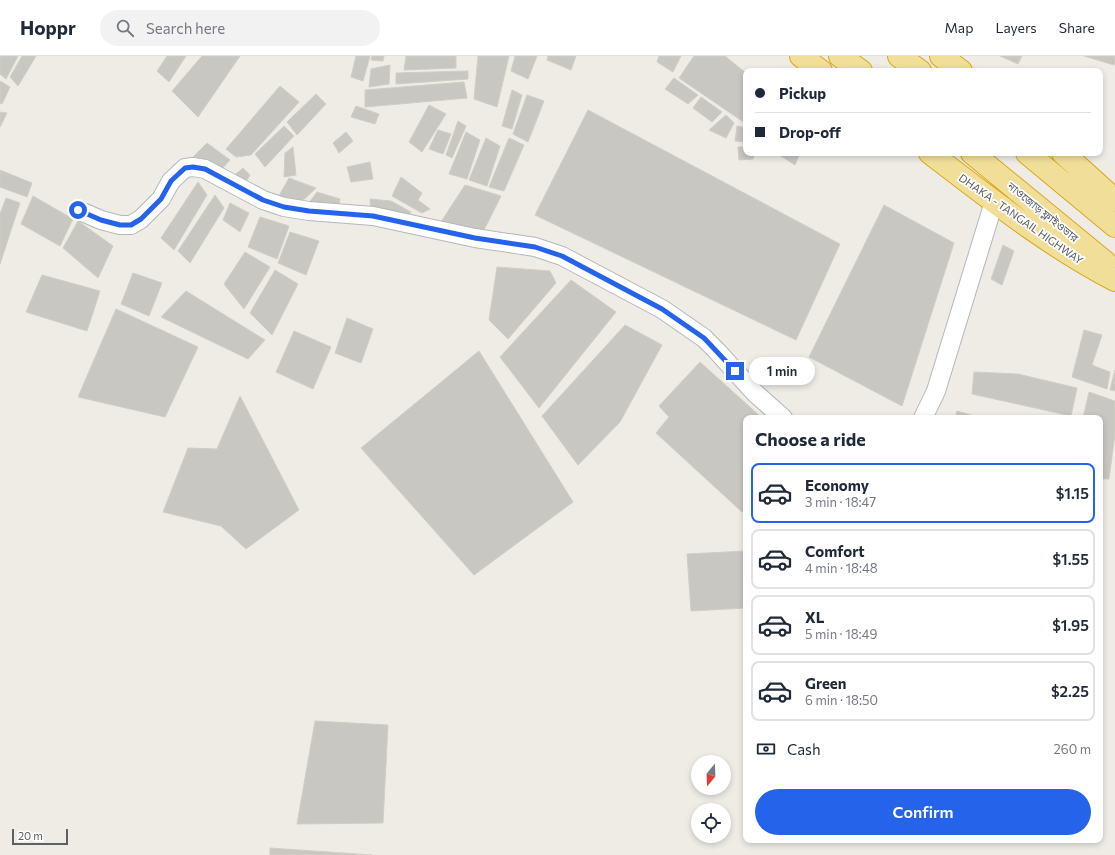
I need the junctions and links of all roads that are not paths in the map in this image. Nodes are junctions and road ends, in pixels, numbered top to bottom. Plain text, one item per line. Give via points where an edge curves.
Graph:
1 (801, 56) edge
2 (840, 56) edge
3 (899, 56) edge
4 (941, 56) edge
5 (817, 68) edge
6 (857, 68) edge
7 (916, 68) edge
8 (957, 68) edge
9 (934, 156) edge
10 (976, 156) edge
11 (1031, 156) edge
12 (1066, 156) edge
13 (1115, 200) edge
14 (994, 202) junction
15 (78, 210) dead end
16 (1115, 226) edge
17 (1115, 270) edge
18 (1115, 280) edge
19 (780, 415) edge
20 (924, 415) edge

1 - 5 highway
2 - 6 highway
3 - 7 highway
4 - 8 highway
9 - 14 highway, DHAKA - TANGAIL HIGHWAY
10 - 17 highway, নাওজোড় ফ্লাইওভার
11 - 16 highway
12 - 13 highway
14 - 18 highway, DHAKA - TANGAIL HIGHWAY via 1090,268
14 - 20 street via 936,391
15 - 19 street via 101,220 131,225 141,219 161,199 171,181 185,168 193,167 205,169 263,200 284,207 373,216 475,238 535,247 562,256 655,306 704,338 755,393

